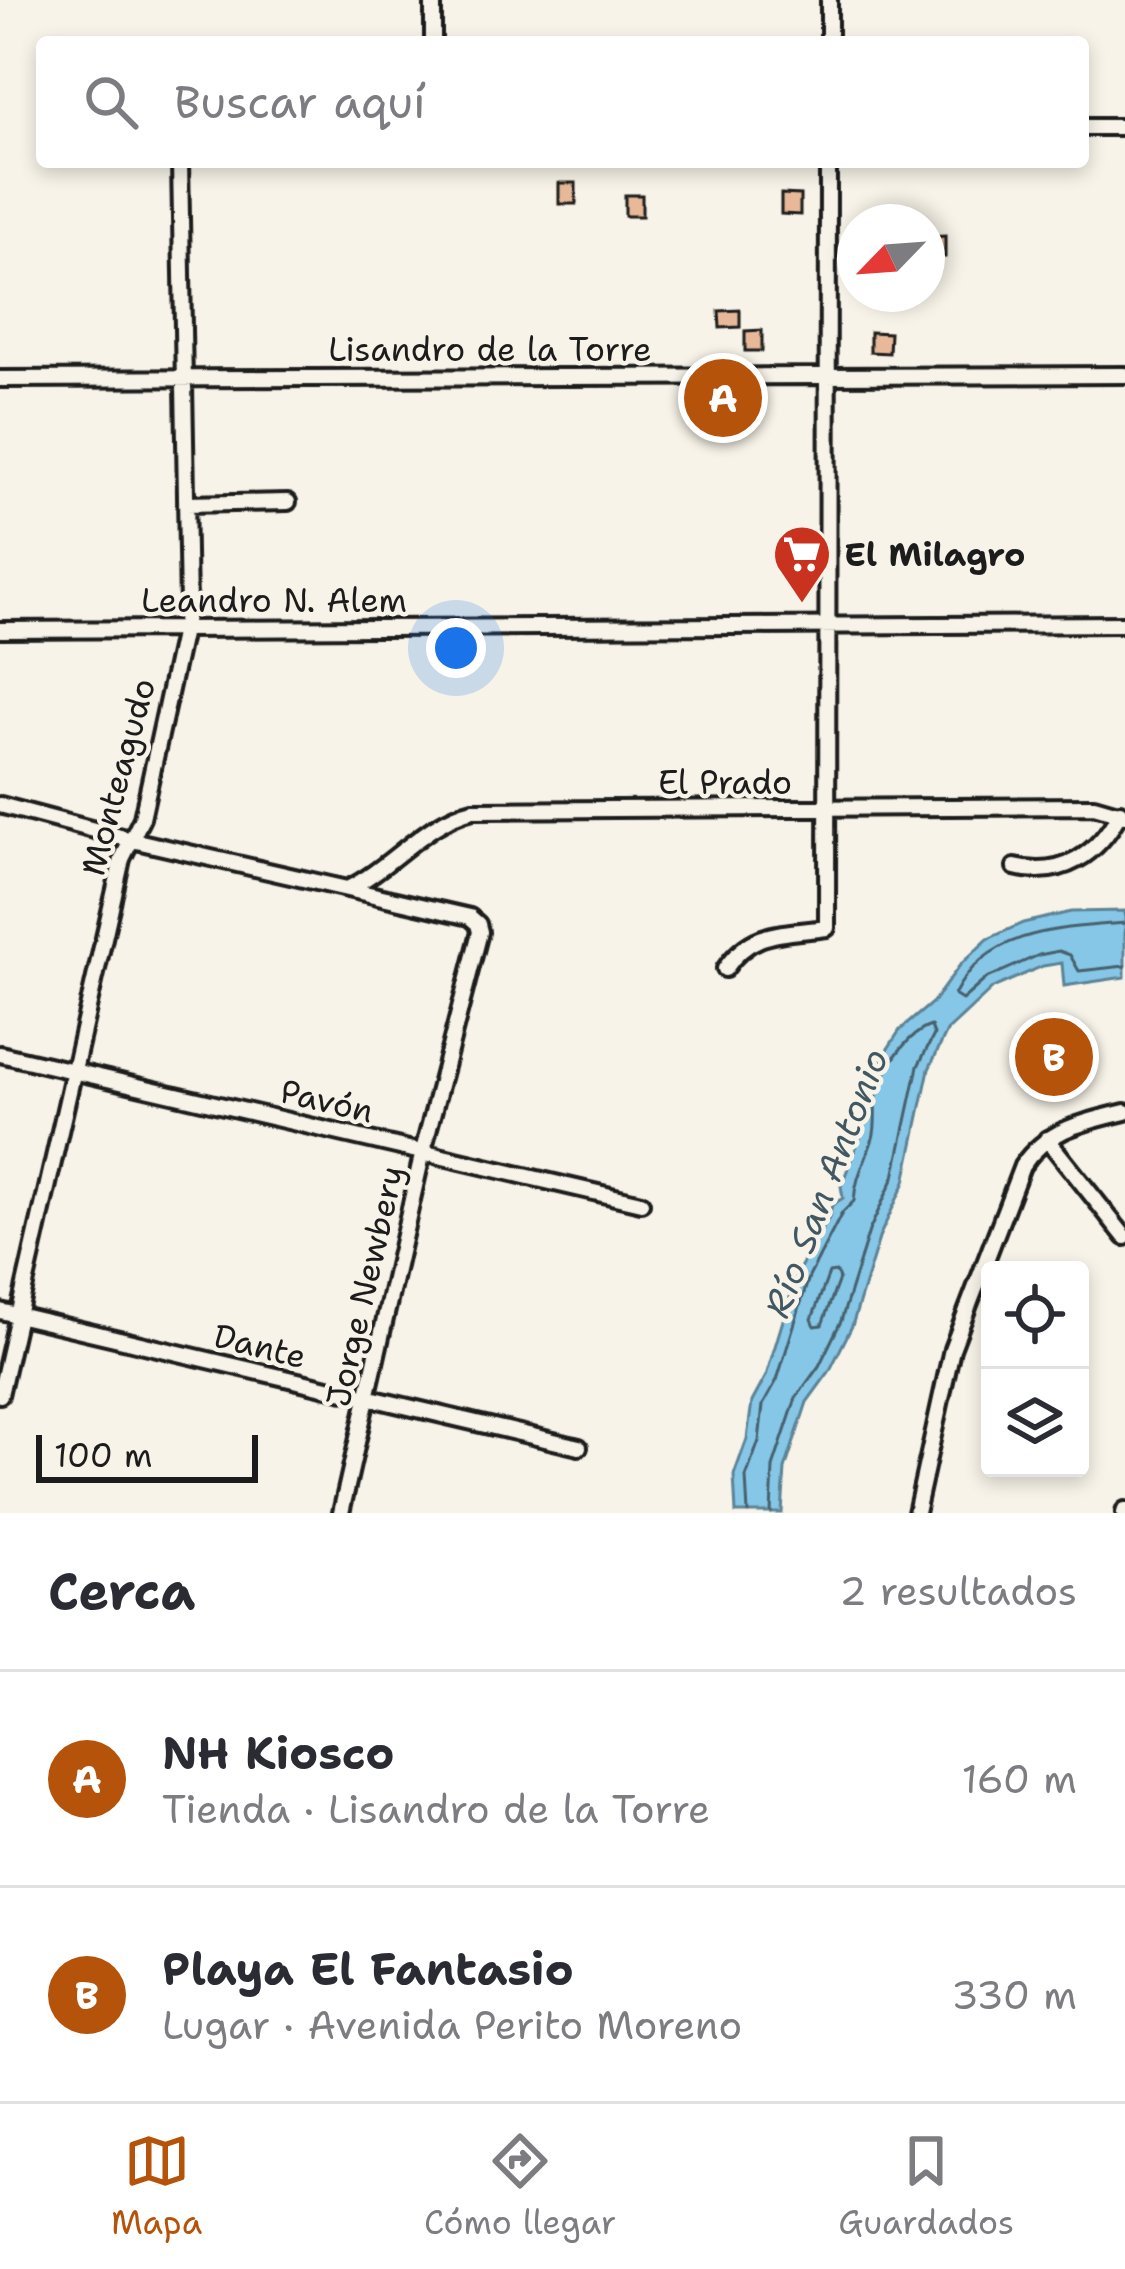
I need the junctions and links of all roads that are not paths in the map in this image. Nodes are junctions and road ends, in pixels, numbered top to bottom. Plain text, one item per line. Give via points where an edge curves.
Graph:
1 (433, 0) edge
2 (830, 0) edge
3 (433, 36) edge
4 (829, 36) edge
5 (1089, 127) edge
6 (1125, 127) edge
7 (180, 168) edge
8 (828, 168) edge
9 (826, 374) junction
10 (1125, 375) edge
11 (183, 377) junction
12 (0, 379) edge
13 (288, 502) dead end
14 (186, 504) junction
15 (826, 624) junction
16 (1125, 624) edge
17 (184, 627) junction
18 (0, 630) edge
19 (0, 805) edge
20 (826, 808) junction
21 (1122, 813) edge
22 (132, 840) junction
23 (1015, 867) dead end
24 (379, 873) junction
25 (347, 889) junction
26 (381, 896) junction
27 (724, 969) dead end
28 (0, 1054) edge
29 (74, 1070) junction
30 (1125, 1112) edge
31 (1047, 1138) junction
32 (423, 1150) junction
33 (641, 1203) dead end
34 (1125, 1237) edge
35 (0, 1311) edge
36 (18, 1315) junction
37 (0, 1395) edge
38 (366, 1400) junction
39 (579, 1447) dead end
40 (341, 1513) edge
41 (916, 1513) edge

1 - 3 street
2 - 4 street
5 - 6 street
7 - 11 street, Monteagudo
8 - 9 street
9 - 10 street, Lisandro de la Torre
9 - 11 street, Lisandro de la Torre
9 - 15 street
11 - 12 street, Lisandro de la Torre
11 - 14 street, Monteagudo
13 - 14 street
14 - 17 street, Monteagudo
15 - 16 street, Leandro N. Alem
15 - 17 street, Leandro N. Alem
15 - 20 street
17 - 18 street, Leandro N. Alem
17 - 22 street, Monteagudo
19 - 22 street
20 - 21 street, El Prado via 1094,806
20 - 24 street, El Prado via 473,809 443,822
20 - 27 street via 827,928 755,939
21 - 23 street via 1089,854 1047,871
22 - 25 street
22 - 29 street, Monteagudo
24 - 25 street, El Prado
24 - 26 street
25 - 26 street
26 - 32 street, Jorge Newbery via 470,917 480,932
28 - 29 street, Pavón
29 - 32 street, Pavón
29 - 36 street, Monteagudo
30 - 31 street
31 - 34 street
31 - 41 street via 1022,1166 967,1302
32 - 33 street, Pavón
32 - 38 street, Jorge Newbery
35 - 36 street, Dante
36 - 37 street, Monteagudo
36 - 38 street, Dante
38 - 39 street, Dante
38 - 40 street, Jorge Newbery

